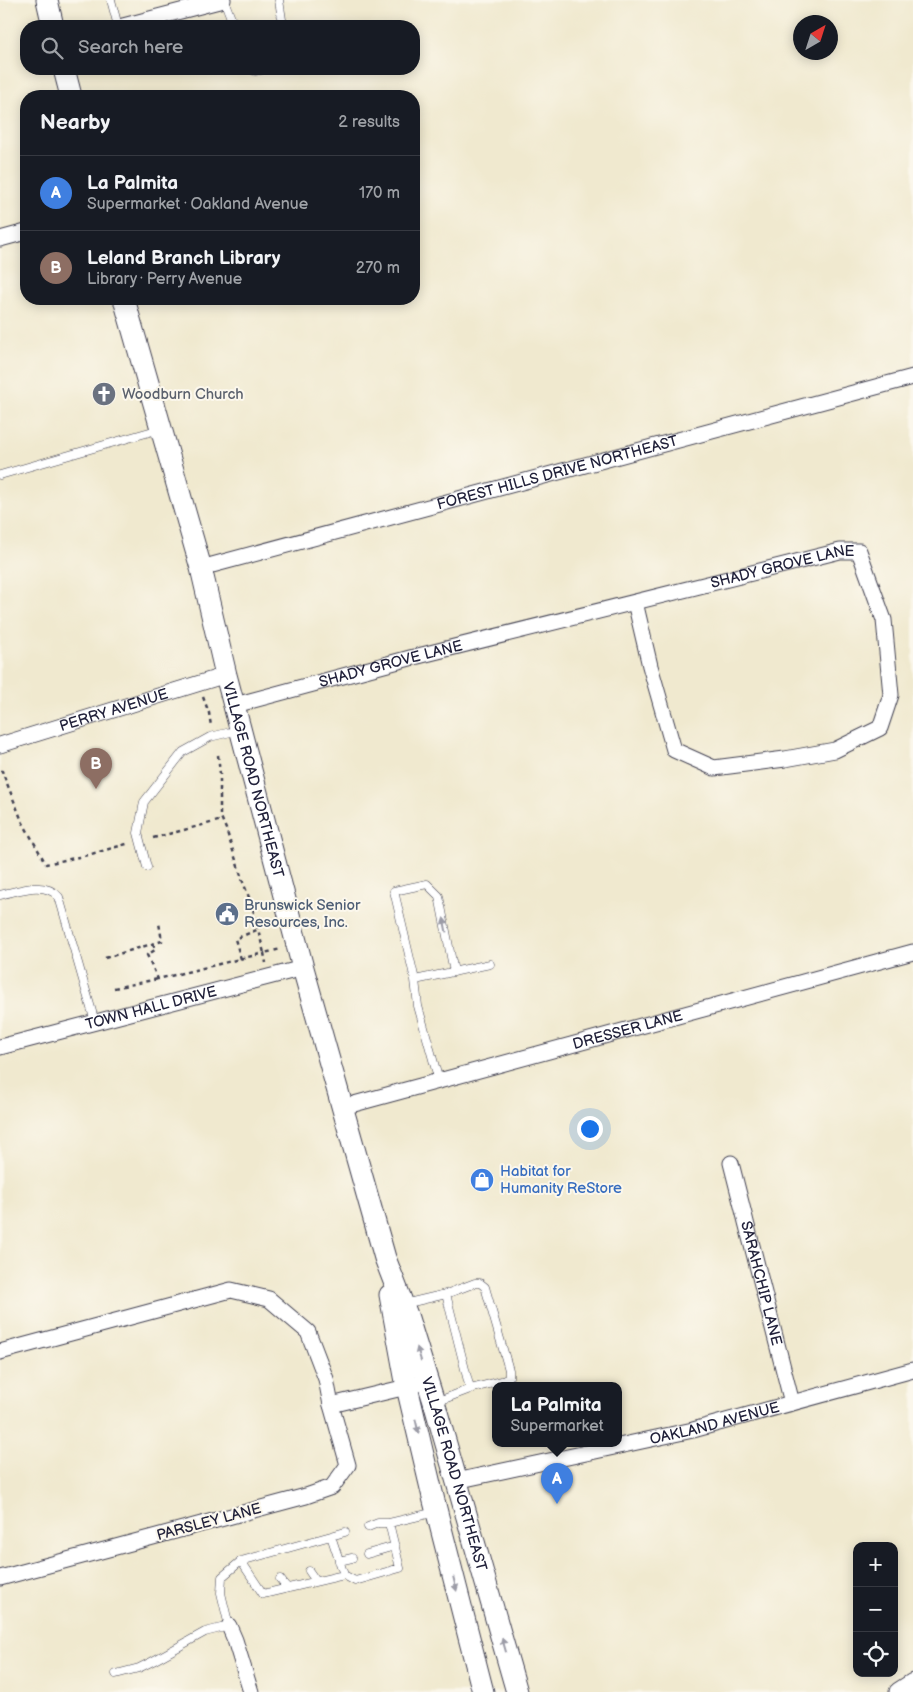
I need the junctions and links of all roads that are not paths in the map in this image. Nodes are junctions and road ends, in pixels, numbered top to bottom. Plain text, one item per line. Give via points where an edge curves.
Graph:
1 (47, 0) edge
2 (111, 0) edge
3 (224, 0) edge
4 (279, 0) edge
5 (52, 20) edge
6 (116, 20) edge
7 (165, 20) edge
8 (232, 20) edge
9 (282, 20) edge
10 (66, 75) edge
11 (69, 90) edge
12 (20, 234) edge
13 (0, 239) edge
14 (126, 305) edge
15 (913, 377) edge
16 (162, 428) junction
17 (0, 475) edge
18 (202, 568) junction
19 (635, 602) junction
20 (226, 675) junction
21 (235, 705) junction
22 (241, 730) junction
23 (0, 744) edge
24 (147, 867) dead end
25 (0, 895) edge
26 (913, 952) edge
27 (490, 964) dead end
28 (303, 968) junction
29 (454, 972) junction
30 (415, 980) junction
31 (95, 1022) junction
32 (0, 1047) edge
33 (439, 1081) junction
34 (343, 1107) junction
35 (730, 1162) dead end
36 (385, 1258) junction
37 (446, 1294) junction
38 (403, 1304) junction
39 (0, 1352) edge
40 (913, 1370) edge
41 (428, 1382) junction
42 (498, 1382) edge
43 (492, 1384) edge
44 (407, 1387) junction
45 (470, 1390) junction
46 (434, 1402) junction
47 (792, 1403) junction
48 (331, 1405) junction
49 (622, 1445) edge
50 (614, 1447) edge
51 (456, 1481) junction
52 (437, 1512) junction
53 (388, 1523) junction
54 (368, 1526) dead end
55 (345, 1532) dead end
56 (331, 1536) junction
57 (394, 1546) junction
58 (368, 1554) dead end
59 (352, 1558) dead end
60 (241, 1561) junction
61 (340, 1561) junction
62 (309, 1572) dead end
63 (344, 1575) junction
64 (0, 1578) edge
65 (280, 1579) dead end
66 (316, 1581) junction
67 (287, 1588) junction
68 (229, 1626) junction
69 (116, 1674) dead end
70 (913, 1683) edge
71 (251, 1692) edge
72 (483, 1692) edge
73 (517, 1692) edge
74 (899, 1692) edge

1 - 5 main road
2 - 6 lane
3 - 7 street
3 - 8 lane
4 - 9 lane
10 - 11 main road
12 - 13 street
14 - 16 main road, VILLAGE ROAD NORTHEAST
15 - 18 street, FOREST HILLS DRIVE NORTHEAST
16 - 17 lane
16 - 18 main road, VILLAGE ROAD NORTHEAST
18 - 20 main road, VILLAGE ROAD NORTHEAST
19 - 19 street, SHADY GROVE LANE via 840,551 859,551 884,620 891,696 880,728 835,750 714,768 674,750
19 - 21 street, SHADY GROVE LANE
20 - 21 main road, VILLAGE ROAD NORTHEAST
20 - 23 street, PERRY AVENUE
21 - 22 main road, VILLAGE ROAD NORTHEAST
22 - 24 lane via 210,737 183,752 144,802 138,834
22 - 28 main road, VILLAGE ROAD NORTHEAST
25 - 31 lane via 38,887 47,888 59,897
26 - 33 street, DRESSER LANE
27 - 29 lane
28 - 31 street, TOWN HALL DRIVE
28 - 34 main road, VILLAGE ROAD NORTHEAST
29 - 30 lane
29 -> 30 lane via 439,896 427,884 394,892
30 - 33 lane via 418,1006
31 - 32 street, TOWN HALL DRIVE
33 - 34 street, DRESSER LANE
34 - 36 main road, VILLAGE ROAD NORTHEAST
35 - 47 street, SARAHCHIP LANE
36 - 38 main road, VILLAGE ROAD NORTHEAST
36 - 44 main road, VILLAGE ROAD NORTHEAST
37 - 38 lane
37 - 42 lane via 475,1283 485,1287 509,1370 509,1377
37 - 45 lane
41 -> 38 main road, VILLAGE ROAD NORTHEAST
39 - 48 street, PARSLEY LANE via 231,1290 269,1298 308,1332 326,1379
40 - 47 street, OAKLAND AVENUE
41 - 44 street
41 - 46 main road, VILLAGE ROAD NORTHEAST
43 - 45 lane
44 - 48 street
44 -> 52 main road, VILLAGE ROAD NORTHEAST
45 - 46 lane
46 - 51 main road, VILLAGE ROAD NORTHEAST
47 - 49 street, OAKLAND AVENUE
48 - 64 street, PARSLEY LANE via 348,1465 332,1487
50 - 51 street, OAKLAND AVENUE
73 -> 51 main road, VILLAGE ROAD NORTHEAST
52 - 53 lane
52 -> 72 main road, VILLAGE ROAD NORTHEAST
53 - 54 lane
53 - 57 lane
55 - 56 lane
56 - 60 lane via 293,1550
56 - 61 lane
57 - 58 lane
57 - 63 lane via 400,1568 355,1581
59 - 61 lane
60 - 67 lane via 263,1594
60 - 68 lane via 222,1577 221,1593
61 - 63 lane
62 - 66 lane
63 - 66 lane
65 - 67 lane
66 - 67 lane
68 - 69 lane via 204,1632 139,1668
68 - 71 street
70 - 74 street

